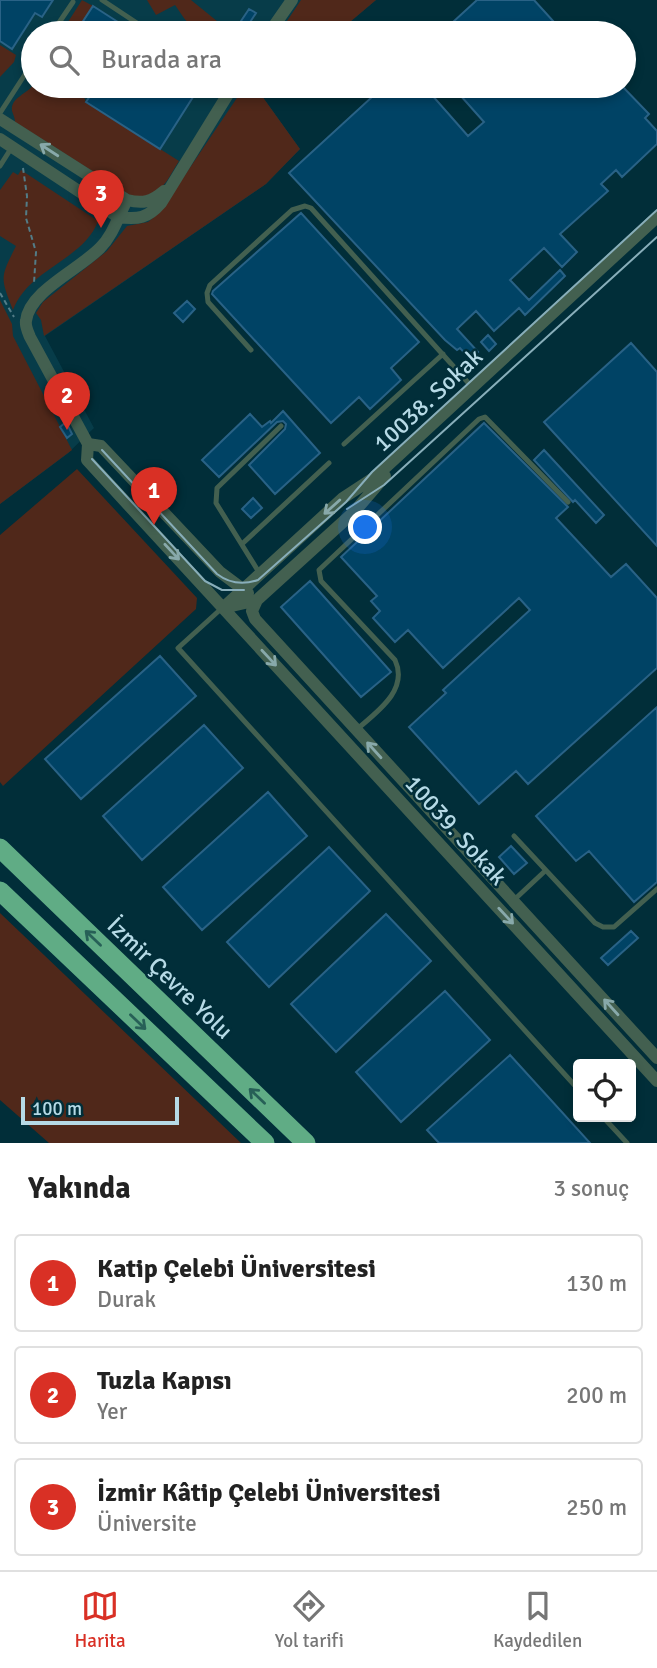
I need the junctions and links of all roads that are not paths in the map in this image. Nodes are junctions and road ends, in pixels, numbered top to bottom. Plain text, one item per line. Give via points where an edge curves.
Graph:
1 (102, 0) edge
2 (292, 0) edge
3 (73, 2) edge
4 (60, 21) edge
5 (134, 21) edge
6 (277, 21) edge
7 (21, 81) edge
8 (226, 98) edge
9 (0, 113) edge
10 (0, 119) edge
11 (0, 139) edge
12 (12, 147) junction
13 (0, 166) edge
14 (171, 186) junction
15 (127, 200) junction
16 (118, 217) junction
17 (657, 217) edge
18 (657, 229) edge
19 (251, 350) dead end
20 (443, 354) junction
21 (472, 387) junction
22 (281, 426) dead end
23 (88, 444) junction
24 (344, 444) dead end
25 (329, 463) dead end
26 (568, 502) dead end
27 (242, 544) junction
28 (260, 574) junction
29 (243, 589) junction
30 (257, 600) junction
31 (223, 608) junction
32 (356, 730) junction
33 (514, 836) dead end
34 (0, 848) edge
35 (545, 871) junction
36 (657, 889) edge
37 (0, 891) edge
38 (513, 901) junction
39 (657, 1058) edge
40 (657, 1081) edge
41 (573, 1083) edge
42 (608, 1122) edge
43 (265, 1143) edge
44 (306, 1143) edge
45 (627, 1143) edge

1 - 5 lane
2 - 6 street
3 - 4 lane
7 - 9 lane
8 - 14 street
15 -> 10 street
11 - 12 street
12 - 13 lane
12 - 16 street
14 - 15 street via 144,203
14 - 16 street via 162,203 146,217
15 - 16 street
16 - 23 street, 10039. Sokak via 99,250 43,293 31,307 26,323
17 - 21 street, 10038. Sokak
18 - 30 street, 10038. Sokak via 378,482 355,511
19 - 20 lane via 208,302 207,293 210,285 292,210 304,206 311,208
20 - 21 lane
20 - 24 lane
21 -> 28 street, 10038. Sokak
22 - 27 lane via 217,488 216,503
23 - 29 street via 101,446 220,572
23 -> 31 street, 10039. Sokak via 87,460
25 - 27 lane
26 - 32 lane via 485,417 319,569 321,581 400,669 391,697
27 - 28 lane
28 - 29 street, 10038. Sokak
29 - 30 street
29 - 31 street, 10038. Sokak
30 - 31 street
30 - 32 street, 10039. Sokak via 252,611 255,619
31 -> 40 street, 10039. Sokak
31 - 41 lane via 178,648
38 -> 32 street, 10039. Sokak
33 - 35 lane
44 -> 34 highway, İzmir Çevre Yolu
35 - 36 lane via 603,927 614,927
35 - 38 lane
37 -> 43 highway
39 -> 38 street, 10039. Sokak
42 - 45 lane

